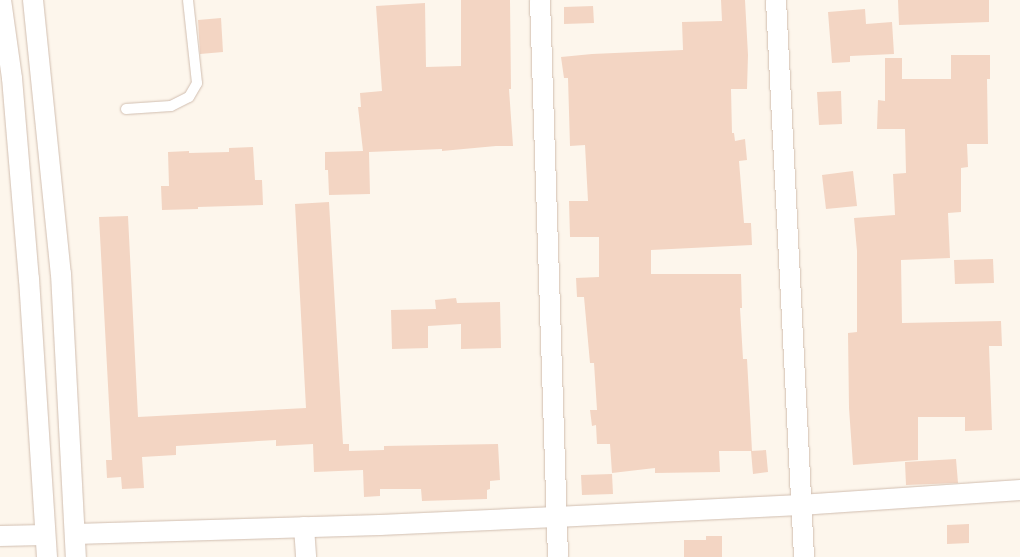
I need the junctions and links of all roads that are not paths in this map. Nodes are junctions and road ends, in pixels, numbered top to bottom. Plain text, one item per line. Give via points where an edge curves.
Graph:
1 (1, 0) edge
2 (33, 0) edge
3 (188, 0) edge
4 (540, 0) edge
5 (776, 0) edge
6 (126, 109) dead end
7 (1020, 490) edge
8 (800, 505) junction
9 (556, 517) junction
10 (304, 527) junction
11 (75, 534) junction
12 (45, 535) junction
13 (0, 536) edge
14 (46, 557) edge
15 (76, 557) edge
16 (306, 557) edge
17 (558, 557) edge
18 (804, 557) edge

1 - 12 street via 12,78 28,271
2 - 11 street via 61,274
3 - 6 lane via 197,83 188,98 171,106
4 - 9 street
5 - 8 street
7 - 8 street
8 - 9 street
8 - 18 street
9 - 10 street
9 - 17 street
10 - 11 street
10 - 16 street
11 - 15 street
12 - 13 street
12 - 14 street

